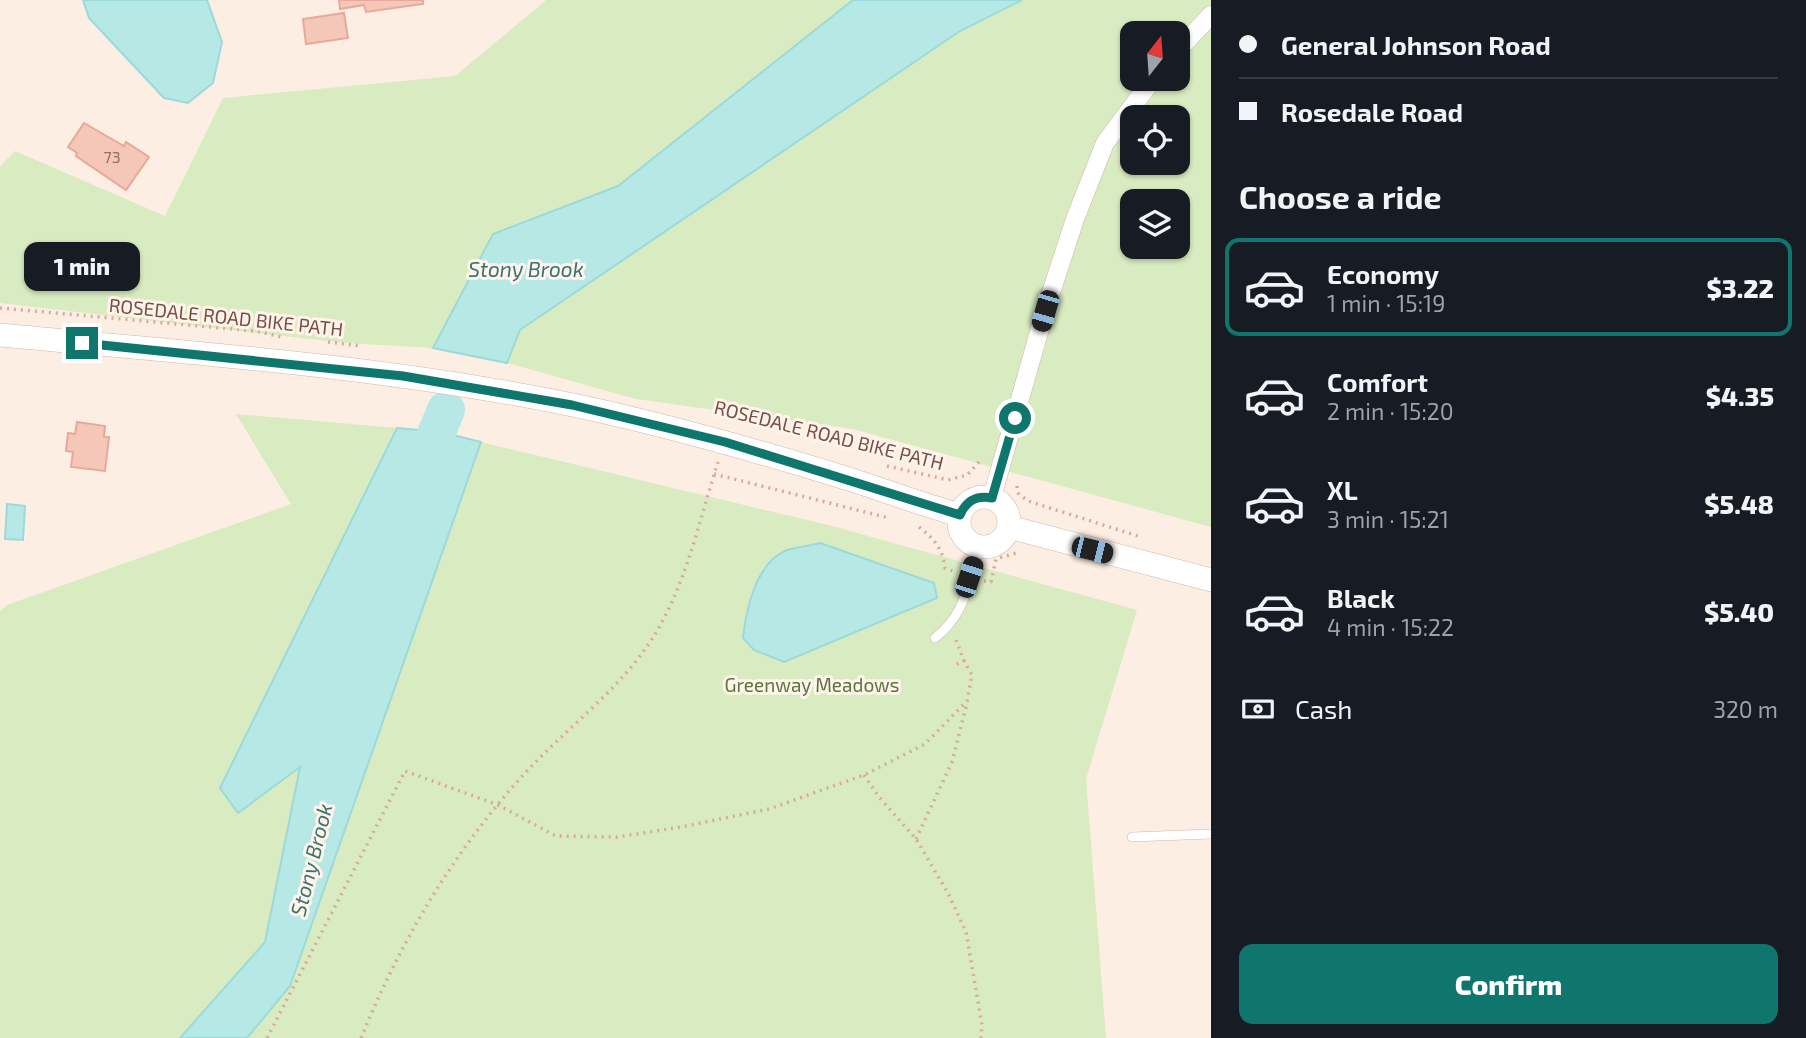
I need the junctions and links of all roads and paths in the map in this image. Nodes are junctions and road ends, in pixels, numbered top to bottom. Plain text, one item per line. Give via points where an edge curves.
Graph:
1 (1211, 15) edge
2 (1190, 37) edge
3 (1144, 91) edge
4 (0, 309) edge
5 (0, 335) edge
6 (294, 340) dead end
7 (319, 342) dead end
8 (370, 348) dead end
9 (725, 442) junction
10 (881, 465) dead end
11 (1002, 466) junction
12 (714, 474) junction
13 (992, 498) junction
14 (1046, 507) junction
15 (960, 515) junction
16 (890, 518) dead end
17 (911, 524) dead end
18 (1009, 527) junction
19 (1039, 536) junction
20 (1140, 536) dead end
21 (980, 546) junction
22 (969, 577) junction
23 (1211, 580) edge
24 (935, 638) dead end
25 (955, 665) dead end
26 (967, 701) junction
27 (864, 775) junction
28 (498, 805) junction
29 (1211, 834) edge
30 (1132, 837) dead end
31 (916, 839) junction
32 (267, 1038) edge
33 (361, 1038) edge
34 (981, 1038) edge

1 - 2 street
3 - 11 street via 1105,143 1079,208
4 - 6 path, ROSEDALE ROAD BIKE PATH via 255,331
5 - 9 street via 403,376 526,396
7 - 8 path, ROSEDALE ROAD BIKE PATH
9 - 12 path
9 - 15 street
10 - 11 path, ROSEDALE ROAD BIKE PATH via 948,480 967,475 982,459
11 - 13 street
11 - 14 path via 1017,470 1021,497
12 - 16 path
12 - 28 path via 681,578 647,646
13 - 15 street via 975,498
13 - 18 street via 1007,512
14 - 19 path
14 - 20 path
15 - 21 street via 965,538
17 - 22 path via 938,544 945,568
18 - 19 street
18 - 21 street via 1001,540
19 - 22 path via 1033,555 1014,552 996,559 991,582
19 - 23 street
21 - 22 lane
22 - 24 lane via 959,613
25 - 26 path via 964,661 972,676
26 - 27 path via 925,744
26 - 31 path via 952,762
27 - 28 path via 769,809 617,837 556,836
27 - 31 path
28 - 32 path via 405,771
28 - 33 path via 405,943
29 - 30 lane
31 - 34 path via 966,932

